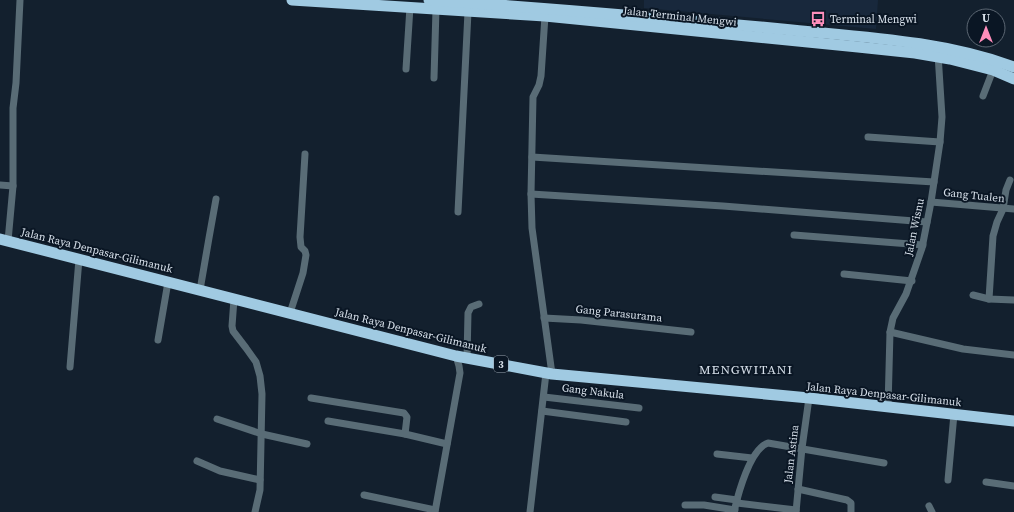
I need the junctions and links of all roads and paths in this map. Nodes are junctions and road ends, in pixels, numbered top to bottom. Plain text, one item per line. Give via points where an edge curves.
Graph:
1 (20, 0) edge
2 (292, 0) edge
3 (430, 0) edge
4 (410, 8) junction
5 (545, 8) edge
6 (436, 9) junction
7 (468, 12) junction
8 (938, 52) junction
9 (1014, 67) edge
10 (406, 69) dead end
11 (993, 70) junction
12 (434, 78) dead end
13 (1014, 79) edge
14 (983, 96) dead end
15 (868, 137) dead end
16 (940, 142) junction
17 (305, 154) dead end
18 (532, 157) junction
19 (1010, 180) dead end
20 (934, 182) junction
21 (0, 184) edge
22 (13, 186) junction
23 (531, 194) junction
24 (216, 199) dead end
25 (931, 202) junction
26 (1003, 209) junction
27 (1014, 209) edge
28 (458, 212) dead end
29 (927, 222) junction
30 (794, 234) dead end
31 (4, 240) edge
32 (923, 245) junction
33 (79, 259) junction
34 (844, 274) dead end
35 (912, 281) junction
36 (168, 282) junction
37 (200, 290) junction
38 (973, 295) dead end
39 (988, 298) junction
40 (234, 299) junction
41 (1014, 300) edge
42 (479, 304) dead end
43 (290, 313) junction
44 (544, 318) junction
45 (691, 332) dead end
46 (890, 332) junction
47 (158, 340) dead end
48 (1014, 355) edge
49 (456, 356) junction
50 (470, 358) junction
51 (70, 367) dead end
52 (460, 373) junction
53 (549, 374) junction
54 (544, 397) junction
55 (311, 398) dead end
56 (809, 398) junction
57 (888, 407) junction
58 (639, 408) dead end
59 (542, 411) junction
60 (954, 414) junction
61 (217, 419) dead end
62 (1014, 421) edge
63 (328, 422) dead end
64 (626, 422) dead end
65 (262, 434) junction
66 (404, 434) junction
67 (307, 444) dead end
68 (446, 444) junction
69 (802, 448) junction
70 (717, 454) dead end
71 (752, 458) junction
72 (197, 461) dead end
73 (884, 464) dead end
74 (260, 480) junction
75 (948, 480) dead end
76 (986, 482) dead end
77 (1014, 486) edge
78 (798, 489) junction
79 (364, 495) dead end
80 (715, 497) dead end
81 (685, 505) dead end
82 (736, 506) edge
83 (435, 511) edge
84 (796, 511) edge
85 (255, 512) edge
86 (530, 512) edge
87 (852, 512) edge

1 - 22 street via 13,108
2 - 4 highway, Jalan Terminal Mengwi
3 - 5 highway, Jalan Terminal Mengwi
4 - 6 highway, Jalan Terminal Mengwi
4 - 10 street
5 - 7 highway, Jalan Terminal Mengwi
5 - 8 highway, Jalan Terminal Mengwi via 859,37
5 - 18 street via 541,76 533,97
6 - 7 highway, Jalan Terminal Mengwi
6 - 12 street
7 - 28 street
8 - 9 highway, Jalan Terminal Mengwi via 964,52
8 - 11 highway, Jalan Terminal Mengwi
8 - 16 street, Jalan Wisnu via 942,117
11 - 13 highway, Jalan Terminal Mengwi
11 - 14 street
15 - 16 street
16 - 20 street, Jalan Wisnu
17 - 43 street via 300,238 301,247 306,255
18 - 20 street
18 - 23 street
19 - 26 street
20 - 25 street, Jalan Wisnu
21 - 22 street
22 - 31 street
23 - 29 street
23 - 44 street via 532,228
24 - 37 street
25 - 26 street, Gang Tualen
25 - 29 street, Jalan Wisnu
26 - 27 street, Gang Tualen
26 - 39 street via 993,236
29 - 32 street, Jalan Wisnu
30 - 32 street
31 - 33 highway, Jalan Raya Denpasar-Gilimanuk / 3
32 - 35 street, Jalan Wisnu
33 - 36 highway, Jalan Raya Denpasar-Gilimanuk / 3
33 - 51 street
34 - 35 street
35 - 46 street, Jalan Wisnu via 893,318
36 - 37 highway, Jalan Raya Denpasar-Gilimanuk / 3
36 - 47 street
37 - 40 highway, Jalan Raya Denpasar-Gilimanuk / 3
38 - 39 street
39 - 41 street
40 - 43 highway, Jalan Raya Denpasar-Gilimanuk / 3
40 - 65 street via 233,331 256,362 260,376
42 - 50 street via 471,307 468,313
43 - 49 highway, Jalan Raya Denpasar-Gilimanuk / 3
44 - 45 street, Gang Parasurama
44 - 53 street
46 - 48 street via 963,349
46 - 57 street, Jalan Wisnu
49 - 50 highway, Jalan Raya Denpasar-Gilimanuk / 3
49 - 52 street
50 - 52 street
50 - 53 highway, Jalan Raya Denpasar-Gilimanuk / 3
52 - 68 street
53 - 54 street
53 - 56 highway, Jalan Raya Denpasar-Gilimanuk / 3
54 - 58 street, Gang Nakula
54 - 59 street
55 - 66 street via 404,413 407,417
56 - 57 highway, Jalan Raya Denpasar-Gilimanuk / 3
56 - 69 street, Jalan Astina
57 - 60 highway, Jalan Raya Denpasar-Gilimanuk / 3
59 - 64 street
59 - 86 street
60 - 62 highway, Jalan Raya Denpasar-Gilimanuk / 3
60 - 75 street
61 - 65 street
63 - 66 street
65 - 67 street
65 - 74 street
66 - 68 street
68 - 83 street
69 - 71 street via 768,442 762,445
69 - 73 street
69 - 78 street, Jalan Astina
70 - 71 street
71 - 82 street
72 - 74 street via 220,471
74 - 85 street
76 - 77 street
78 - 84 street, Jalan Astina
78 - 87 street via 847,500 851,503
79 - 83 street
80 - 82 street
81 - 82 street
82 - 84 street

